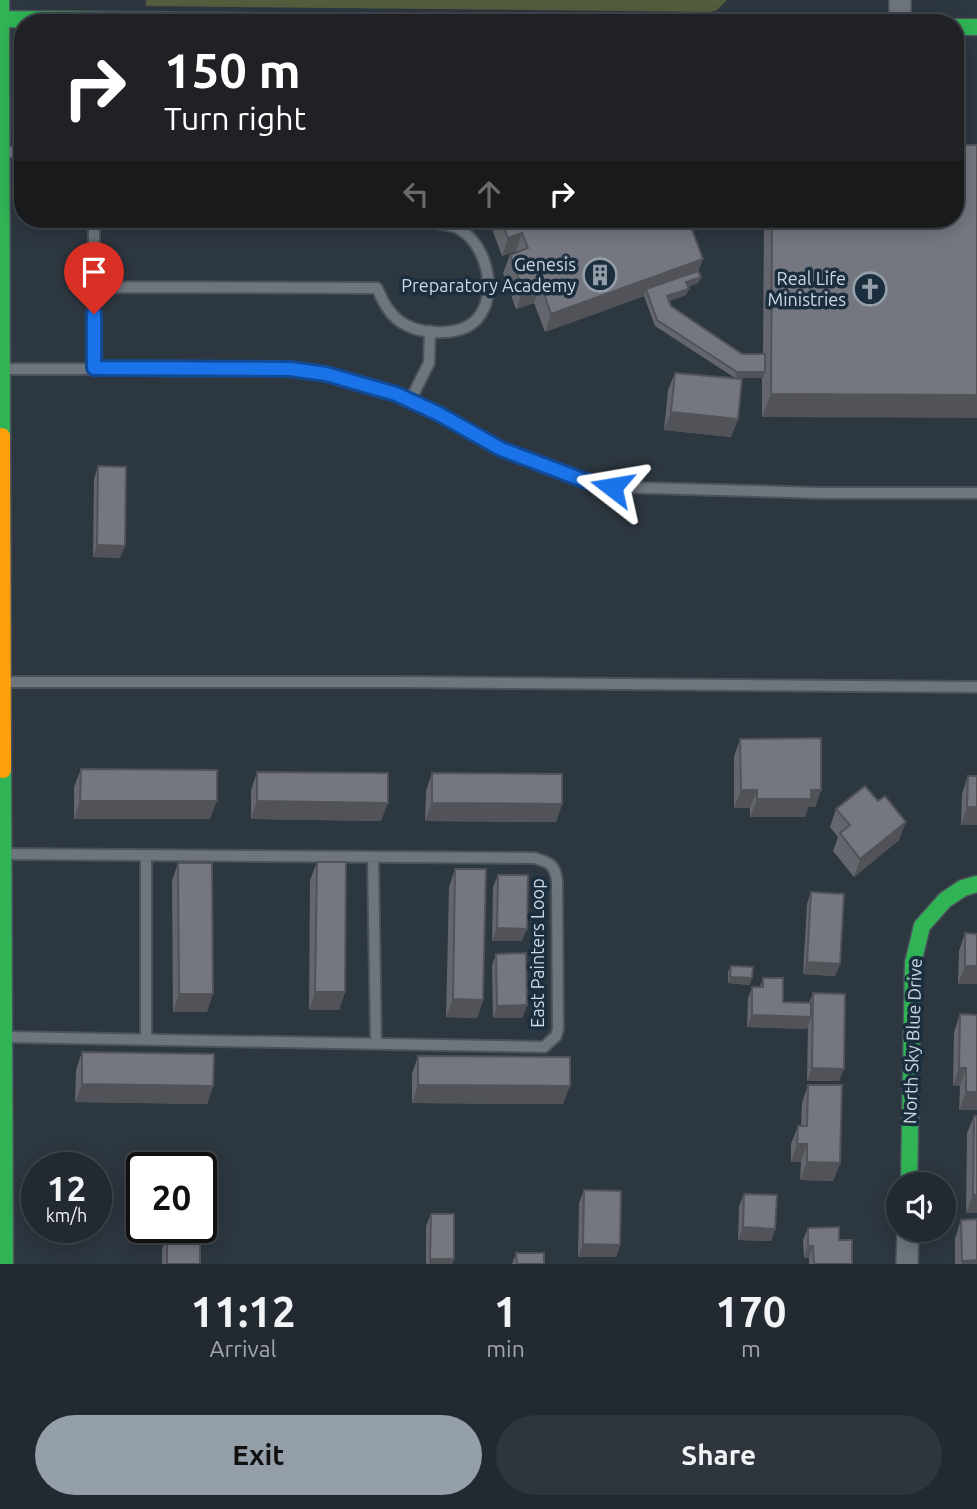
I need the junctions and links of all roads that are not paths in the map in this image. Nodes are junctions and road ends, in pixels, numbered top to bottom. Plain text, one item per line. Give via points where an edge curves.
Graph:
1 (1, 0) edge
2 (1, 19) edge
3 (1, 152) edge
4 (94, 228) edge
5 (459, 228) edge
6 (94, 287) junction
7 (430, 331) junction
8 (94, 368) junction
9 (2, 369) junction
10 (410, 401) junction
11 (977, 493) edge
12 (3, 682) junction
13 (977, 687) edge
14 (4, 854) junction
15 (146, 856) junction
16 (373, 857) junction
17 (977, 884) edge
18 (5, 1037) junction
19 (146, 1040) junction
20 (376, 1043) junction
21 (909, 1172) edge
22 (908, 1242) edge
23 (5, 1264) edge
24 (907, 1264) edge

1 - 2 street
2 - 3 street
3 - 9 street
4 - 6 lane
5 - 7 lane via 469,236 486,266 486,302 477,319 463,328
6 - 7 lane via 377,288 393,315 406,326
6 - 8 lane
7 - 10 lane via 429,363
8 - 9 lane
8 - 10 lane via 290,369 349,380
9 - 12 street
10 - 11 lane via 501,449 612,487
12 - 13 lane
12 - 14 street
14 - 15 lane, East Painters Loop
14 - 18 street
15 - 16 lane, East Painters Loop
15 - 19 lane
16 - 20 lane
16 - 20 lane, East Painters Loop via 534,858 550,862 557,881 558,1029 544,1047
17 - 21 street, North Sky Blue Drive via 945,900 922,926 913,963
18 - 19 lane, East Painters Loop
18 - 23 street
19 - 20 lane, East Painters Loop
22 - 24 street

